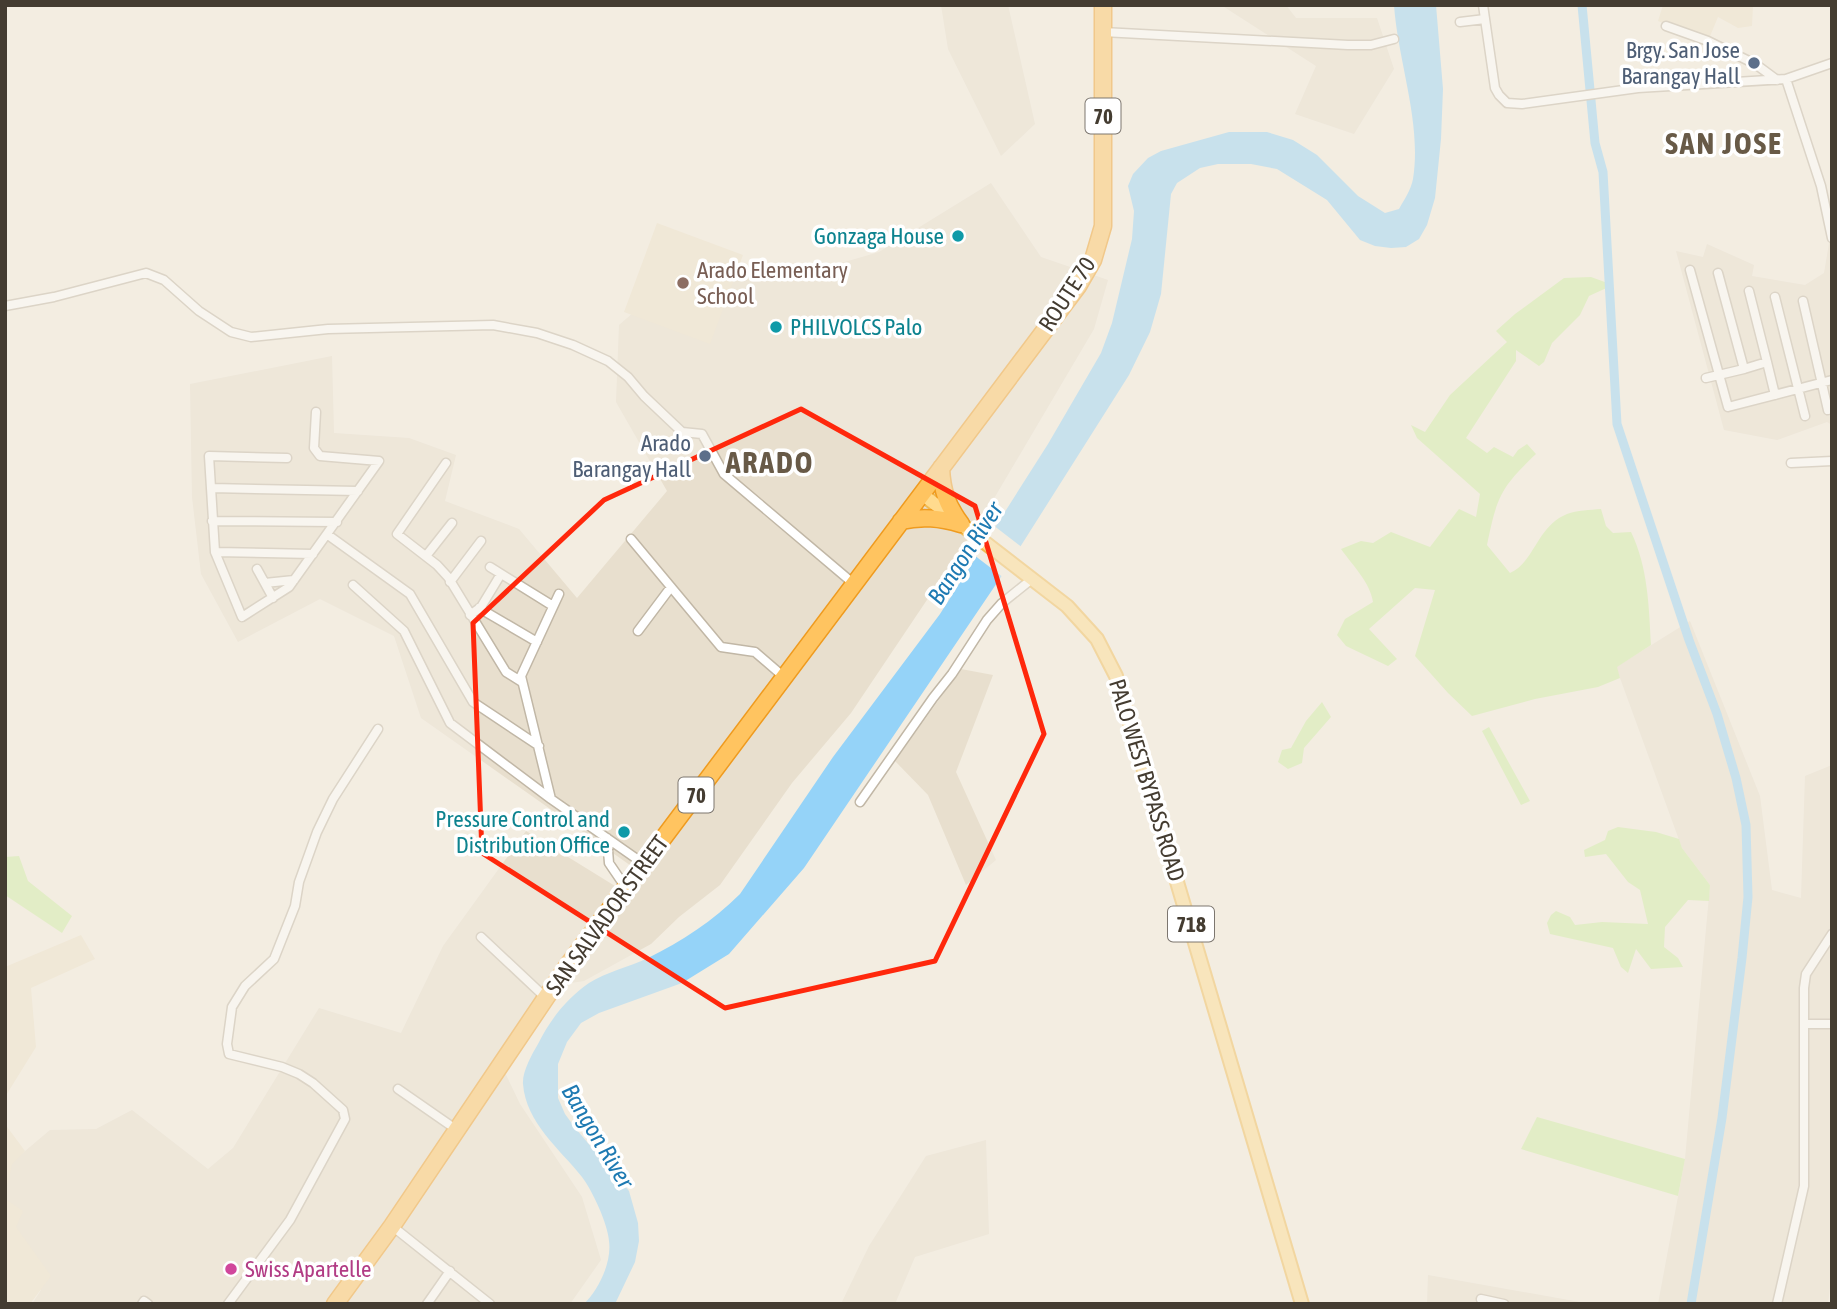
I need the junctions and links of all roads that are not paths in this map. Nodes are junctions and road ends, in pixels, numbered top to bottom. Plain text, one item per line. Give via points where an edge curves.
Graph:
1 (1102, 5) edge
2 (1483, 5) edge
3 (1485, 19) junction
4 (1460, 22) dead end
5 (1666, 26) dead end
6 (1103, 32) junction
7 (1394, 39) dead end
8 (1749, 61) dead end
9 (1832, 64) edge
10 (1758, 66) dead end
11 (1782, 79) junction
12 (1832, 238) edge
13 (1690, 271) dead end
14 (1718, 273) dead end
15 (1749, 291) dead end
16 (1775, 297) dead end
17 (1804, 302) dead end
18 (5, 306) edge
19 (1767, 362) junction
20 (1744, 369) junction
21 (1719, 375) junction
22 (1706, 378) dead end
23 (1832, 380) edge
24 (1822, 382) junction
25 (1798, 389) junction
26 (1775, 395) junction
27 (1828, 410) dead end
28 (316, 412) dead end
29 (1805, 416) dead end
30 (287, 458) dead end
31 (1832, 461) edge
32 (446, 463) dead end
33 (1790, 463) dead end
34 (941, 468) junction
35 (211, 488) junction
36 (358, 491) junction
37 (922, 494) junction
38 (212, 521) junction
39 (337, 522) junction
40 (901, 522) junction
41 (452, 523) dead end
42 (967, 528) junction
43 (328, 535) junction
44 (631, 539) dead end
45 (481, 541) dead end
46 (215, 552) junction
47 (313, 554) junction
48 (426, 556) junction
49 (490, 567) dead end
50 (257, 569) dead end
51 (501, 574) junction
52 (1030, 577) junction
53 (294, 580) junction
54 (450, 582) junction
55 (265, 583) junction
56 (854, 584) junction
57 (353, 585) dead end
58 (671, 587) junction
59 (559, 594) dead end
60 (273, 598) junction
61 (553, 606) junction
62 (480, 608) junction
63 (470, 615) junction
64 (638, 631) dead end
65 (537, 642) junction
66 (784, 677) junction
67 (522, 682) junction
68 (379, 729) dead end
69 (539, 746) junction
70 (551, 799) junction
71 (860, 802) dead end
72 (607, 838) junction
73 (644, 864) junction
74 (626, 888) junction
75 (1832, 934) edge
76 (481, 937) dead end
77 (545, 998) junction
78 (1804, 1024) junction
79 (1832, 1024) edge
80 (398, 1089) dead end
81 (457, 1130) junction
82 (393, 1226) junction
83 (450, 1271) junction
84 (1481, 1299) dead end
85 (228, 1304) edge
86 (335, 1304) edge
87 (427, 1304) edge
88 (490, 1304) edge
89 (1302, 1304) edge
90 (1504, 1304) edge
91 (1777, 1304) edge

1 - 6 highway, ROUTE 70 / 70
2 - 3 street
3 - 4 street
3 - 11 street via 1494,88 1503,100 1522,104 1638,88
5 - 8 street
6 - 7 street via 1348,46
6 - 34 highway, ROUTE 70 / 70 via 1103,226 1093,260
9 - 11 street
10 - 11 street
11 - 12 street via 1821,186
13 - 21 street
14 - 20 street
15 - 19 street
16 - 25 street
17 - 24 street
18 - 56 street via 146,273 164,281 231,332 251,337 328,329 493,325 537,333 608,361 682,432 702,434 724,474
19 - 20 street
19 - 26 street
20 - 21 street
21 - 22 street
21 - 26 street via 1728,407
23 - 24 street
24 - 25 street
24 - 27 street
25 - 26 street
25 - 29 street
28 - 36 street via 314,448 320,456 379,461
30 - 35 street via 209,456
31 - 33 street
32 - 48 street via 397,534
34 - 37 highway, SAN SALVADOR STREET / 70
34 - 42 highway via 949,508
35 - 36 street
35 - 38 street
36 - 39 street
37 - 40 highway, SAN SALVADOR STREET / 70
37 - 42 main road, PALO WEST BYPASS ROAD / 718
38 - 39 street
38 - 46 street
39 - 43 street
40 - 42 highway via 942,518
40 - 56 highway, SAN SALVADOR STREET / 70
41 - 48 street
42 - 52 main road, PALO WEST BYPASS ROAD / 718
43 - 47 street
43 - 69 street via 410,594 473,702
44 - 58 street
45 - 54 street
46 - 47 street
46 - 60 street via 242,617
47 - 53 street
48 - 54 street
49 - 51 street
50 - 55 street
51 - 61 street
51 - 62 street
52 - 71 street via 988,620
52 - 89 main road, PALO WEST BYPASS ROAD / 718 via 1067,606 1097,639 1116,676
53 - 55 street
53 - 60 street
54 - 63 street
55 - 60 street
56 - 66 highway, SAN SALVADOR STREET / 70
57 - 70 street via 404,631 450,723
58 - 64 street
58 - 66 street via 721,647 755,652
59 - 61 street
61 - 65 street
62 - 63 street
62 - 65 street
63 - 67 street via 506,672
65 - 67 street
66 - 73 highway, SAN SALVADOR STREET / 70
67 - 69 street
68 - 85 street via 317,832 274,958 245,986 232,1007 229,1054 299,1074 343,1110 345,1119 290,1220
69 - 70 street
70 - 72 street
72 - 73 street
72 - 74 street via 609,863
73 - 74 highway, SAN SALVADOR STREET / 70
74 - 77 highway, SAN SALVADOR STREET / 70
75 - 78 street via 1806,974
76 - 77 street
77 - 81 highway, SAN SALVADOR STREET / 70
78 - 79 street
78 - 91 street via 1804,1186
80 - 81 street
81 - 82 highway, SAN SALVADOR STREET / 70
82 - 83 street
82 - 86 highway, SAN SALVADOR STREET / 70
83 - 87 street
83 - 88 street
84 - 90 street

